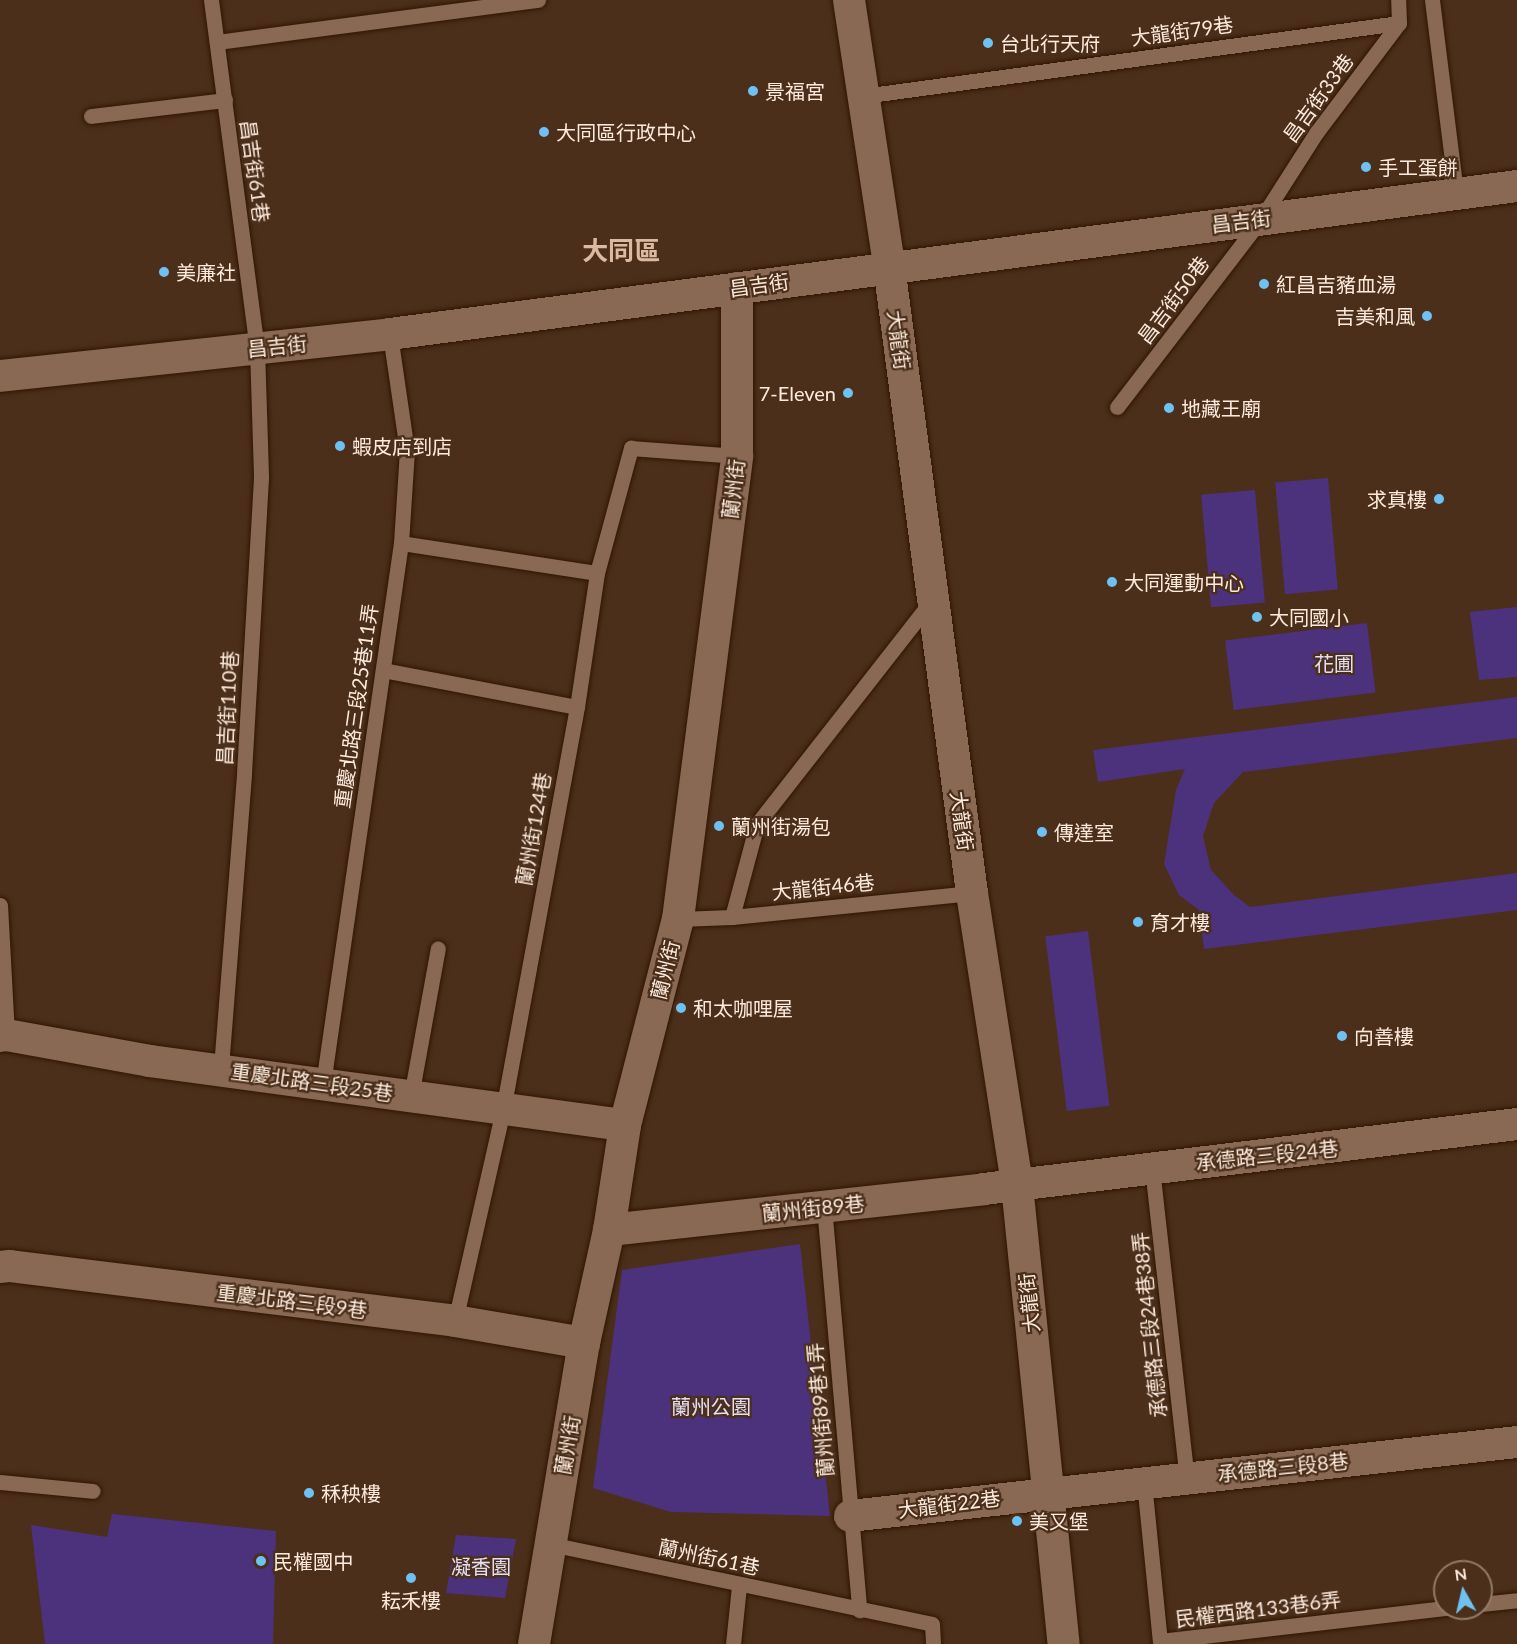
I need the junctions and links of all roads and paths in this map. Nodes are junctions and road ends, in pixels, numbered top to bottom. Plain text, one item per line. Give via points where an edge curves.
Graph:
1 (211, 0) edge
2 (537, 0) edge
3 (849, 0) edge
4 (1398, 0) edge
5 (1432, 0) edge
6 (1399, 22) junction
7 (217, 42) junction
8 (863, 96) junction
9 (225, 100) junction
10 (91, 116) dead end
11 (1517, 186) edge
12 (1456, 194) junction
13 (1261, 219) junction
14 (889, 266) junction
15 (737, 288) junction
16 (390, 334) junction
17 (258, 348) junction
18 (0, 376) edge
19 (1117, 407) dead end
20 (737, 456) junction
21 (401, 543) junction
22 (597, 573) junction
23 (933, 598) junction
24 (383, 670) junction
25 (577, 707) junction
26 (972, 893) junction
27 (0, 905) edge
28 (732, 918) junction
29 (678, 919) junction
30 (438, 948) dead end
31 (4, 1035) edge
32 (221, 1070) junction
33 (323, 1084) junction
34 (411, 1096) junction
35 (503, 1110) junction
36 (1517, 1124) edge
37 (625, 1125) junction
38 (1152, 1168) junction
39 (1017, 1185) junction
40 (825, 1206) junction
41 (609, 1230) junction
42 (0, 1267) edge
43 (455, 1321) junction
44 (584, 1343) junction
45 (1517, 1442) edge
46 (1187, 1478) junction
47 (0, 1482) edge
48 (1144, 1482) junction
49 (93, 1491) dead end
50 (1049, 1493) junction
51 (850, 1515) junction
52 (550, 1544) junction
53 (739, 1586) junction
54 (1517, 1600) edge
55 (1493, 1603) edge
56 (859, 1610) junction
57 (1433, 1610) edge
58 (534, 1644) edge
59 (733, 1644) edge
60 (933, 1644) edge
61 (1065, 1644) edge

1 - 7 lane, 昌吉街61巷
2 - 7 lane
3 - 8 street, 大龍街
4 - 6 lane
5 - 12 lane
6 - 8 lane, 大龍街79巷
6 - 13 lane, 昌吉街33巷 via 1316,133
7 - 9 lane, 昌吉街61巷
8 - 14 street, 大龍街
9 - 10 lane
9 - 17 lane, 昌吉街61巷
11 - 12 street, 昌吉街
12 - 13 street, 昌吉街
13 - 14 street, 昌吉街
13 - 19 lane, 昌吉街50巷
14 - 15 street, 昌吉街
14 - 23 street, 大龍街
15 - 16 street, 昌吉街
15 - 20 street, 蘭州街
16 - 17 street, 昌吉街
16 - 21 lane, 重慶北路三段25巷11弄 via 407,451
17 - 18 street, 昌吉街
17 - 32 lane, 昌吉街110巷 via 260,490 244,775
20 - 22 lane, 蘭州街124巷 via 631,448
20 - 29 street, 蘭州街
21 - 22 lane
21 - 24 lane, 重慶北路三段25巷11弄
22 - 25 lane, 蘭州街124巷
23 - 26 street, 大龍街
23 - 28 lane via 757,824
24 - 25 lane
24 - 33 lane, 重慶北路三段25巷11弄
25 - 35 lane, 蘭州街124巷
26 - 28 lane, 大龍街46巷
26 - 39 street, 大龍街
27 - 31 lane
28 - 29 lane, 大龍街46巷
29 - 37 street, 蘭州街
30 - 34 lane
31 - 32 street, 重慶北路三段25巷
32 - 33 street, 重慶北路三段25巷
33 - 34 street, 重慶北路三段25巷
34 - 35 street, 重慶北路三段25巷
35 - 37 street, 重慶北路三段25巷
35 - 43 lane, 蘭州街124巷
36 - 38 street, 承德路三段24巷
37 - 41 street, 蘭州街
38 - 39 street, 承德路三段24巷
38 - 46 lane, 承德路三段24巷38弄
39 - 40 street, 蘭州街89巷
39 - 50 street, 大龍街
40 - 41 street, 蘭州街89巷
40 - 51 lane, 蘭州街89巷1弄
41 - 44 street, 蘭州街
42 - 43 street, 重慶北路三段9巷
43 - 44 street, 重慶北路三段9巷
44 - 52 street, 蘭州街
45 - 46 street, 承德路三段8巷
46 - 48 street, 承德路三段8巷
47 - 49 lane
48 - 50 street, 承德路三段8巷
48 - 57 lane, 民權西路133巷6弄 via 1160,1641
50 - 51 street, 大龍街22巷
50 - 61 street, 大龍街
51 - 56 lane, 蘭州街89巷1弄
52 - 53 lane, 蘭州街61巷
52 - 58 street, 蘭州街
53 - 56 lane, 蘭州街61巷
53 - 59 lane
54 - 55 lane
56 - 60 lane, 蘭州街61巷 via 932,1624

